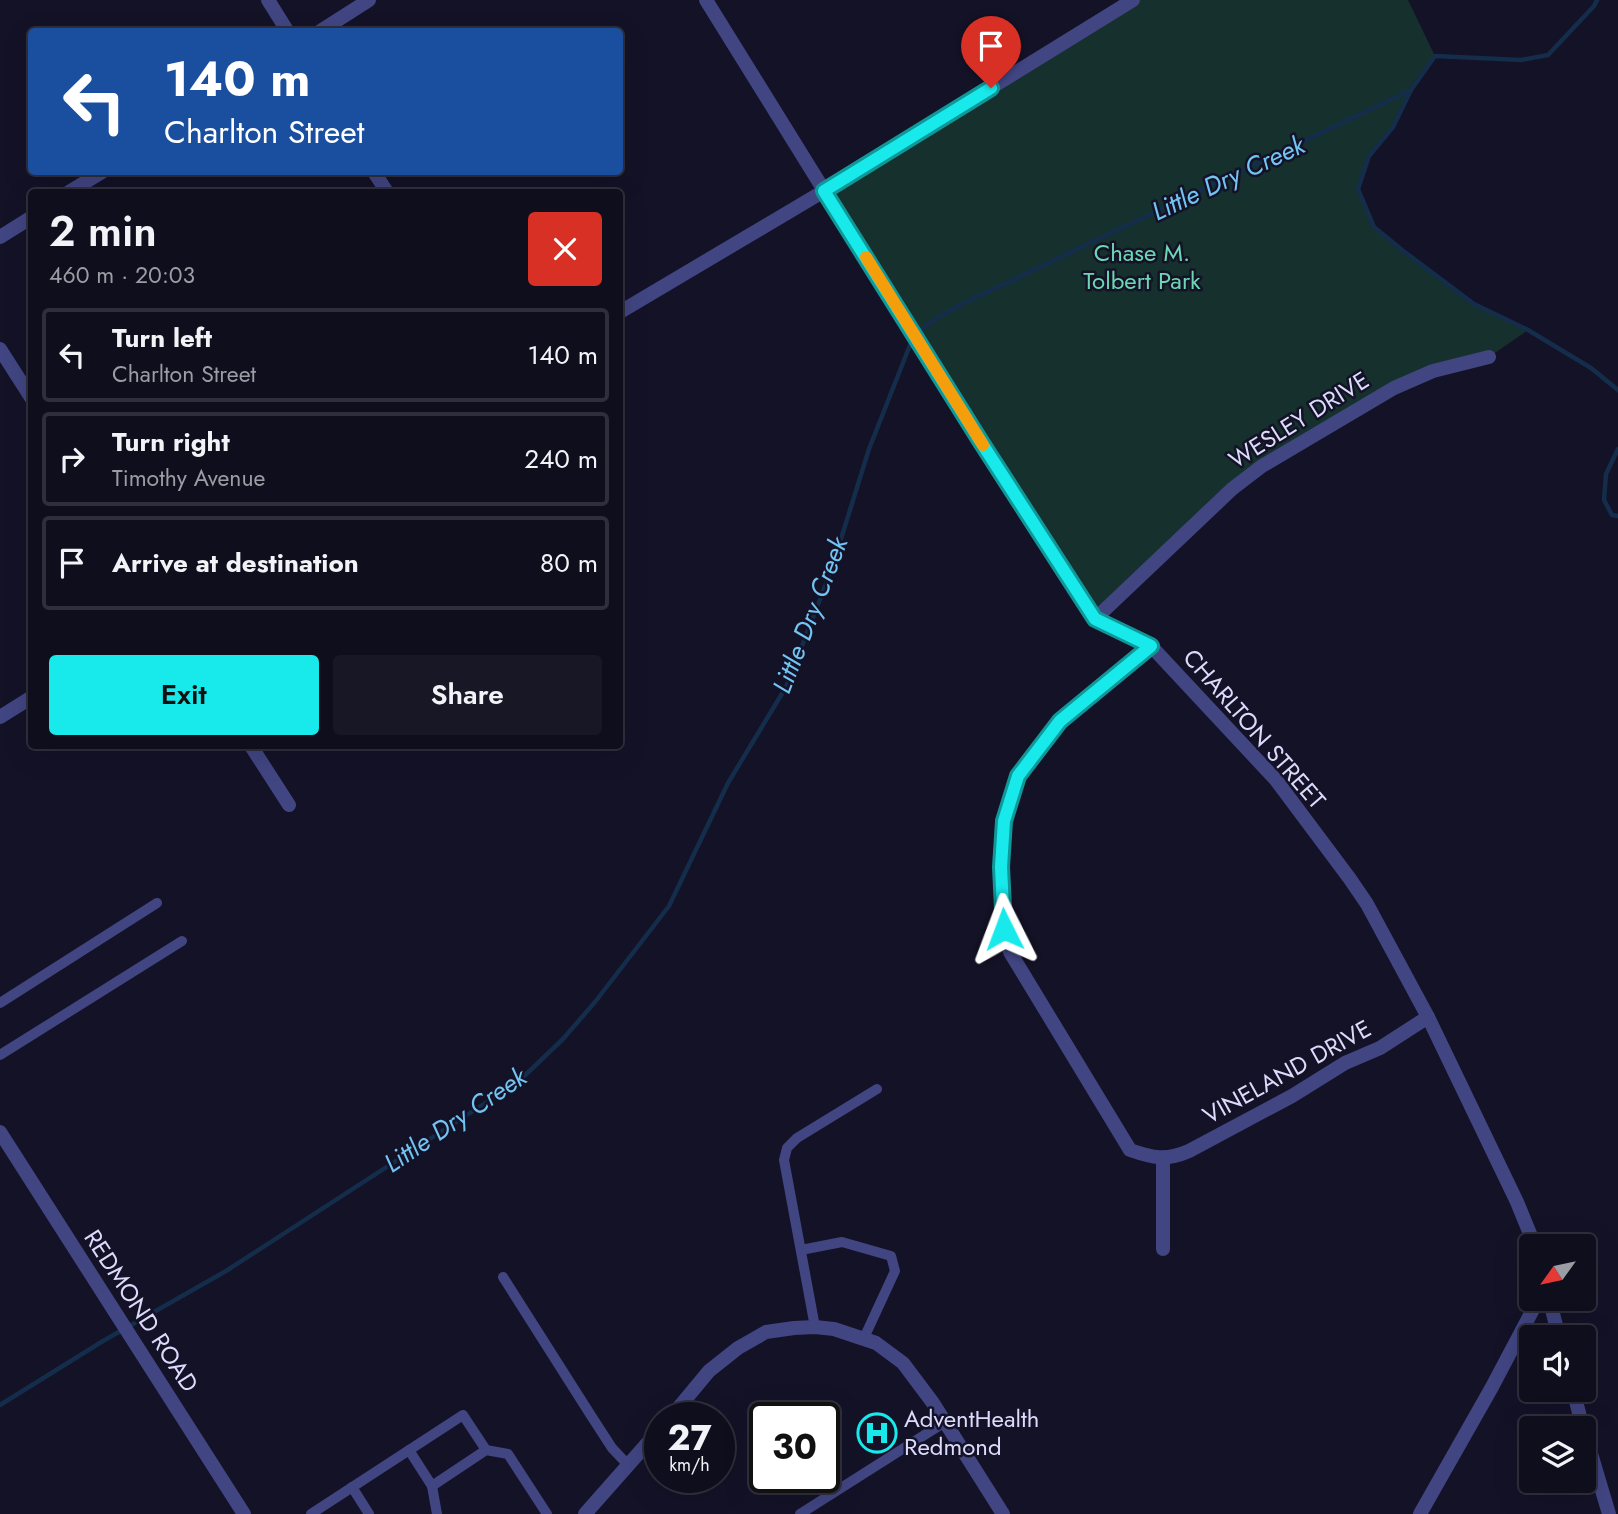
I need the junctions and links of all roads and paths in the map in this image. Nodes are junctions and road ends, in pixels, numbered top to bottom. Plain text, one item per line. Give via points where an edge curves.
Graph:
1 (268, 0) edge
2 (369, 0) edge
3 (706, 0) edge
4 (1133, 0) edge
5 (286, 28) edge
6 (325, 28) edge
7 (97, 175) edge
8 (74, 189) edge
9 (824, 191) junction
10 (28, 220) edge
11 (0, 237) edge
12 (623, 310) edge
13 (0, 349) edge
14 (1489, 357) dead end
15 (28, 393) edge
16 (1095, 619) junction
17 (1151, 646) junction
18 (28, 700) edge
19 (0, 717) edge
20 (253, 749) edge
21 (289, 805) dead end
22 (157, 903) dead end
23 (182, 941) dead end
24 (0, 1003) edge
25 (1428, 1017) junction
26 (0, 1055) edge
27 (877, 1089) dead end
28 (0, 1132) edge
29 (1163, 1158) junction
30 (1530, 1234) edge
31 (1163, 1249) dead end
32 (801, 1250) junction
33 (503, 1277) dead end
34 (1532, 1311) edge
35 (816, 1327) junction
36 (864, 1338) junction
37 (683, 1402) edge
38 (945, 1422) junction
39 (644, 1447) edge
40 (409, 1450) junction
41 (486, 1451) junction
42 (628, 1465) junction
43 (1596, 1472) edge
44 (432, 1486) junction
45 (352, 1487) junction
46 (314, 1513) edge
47 (244, 1514) edge
48 (369, 1514) edge
49 (437, 1514) edge
50 (547, 1514) edge
51 (585, 1514) edge
52 (800, 1514) edge
53 (1003, 1514) edge
54 (1420, 1514) edge
55 (1609, 1514) edge

1 - 5 street
2 - 6 street
3 - 9 street
4 - 9 street
7 - 8 street
9 - 12 street
9 - 16 street
10 - 11 street
13 - 15 street
14 - 16 street, WESLEY DRIVE via 1433,371 1394,388 1262,466
16 - 17 street, CHARLTON STREET
17 - 25 street, CHARLTON STREET via 1276,780 1350,879
17 - 29 street via 1060,721 1018,776 1004,821 1001,867 1004,929 1010,952 1130,1150
18 - 19 street
20 - 21 street
22 - 24 lane
23 - 26 lane
25 - 29 street, VINELAND DRIVE via 1380,1048 1189,1151
25 - 30 street, CHARLTON STREET
27 - 32 lane via 786,1148 784,1160
28 - 47 street, REDMOND ROAD
29 - 31 street
32 - 35 lane
32 - 36 lane via 842,1242 891,1256 895,1271
33 - 42 lane via 612,1448
34 - 54 street
35 - 36 street
35 - 37 street via 766,1332 709,1371
36 - 38 street via 903,1363
38 - 52 lane
38 - 53 street
39 - 42 street
40 - 41 lane via 463,1415
40 - 44 lane
40 - 45 lane
41 - 44 lane
41 - 50 lane via 508,1454
42 - 51 street
43 - 55 street
44 - 49 lane
45 - 46 lane
45 - 48 lane

